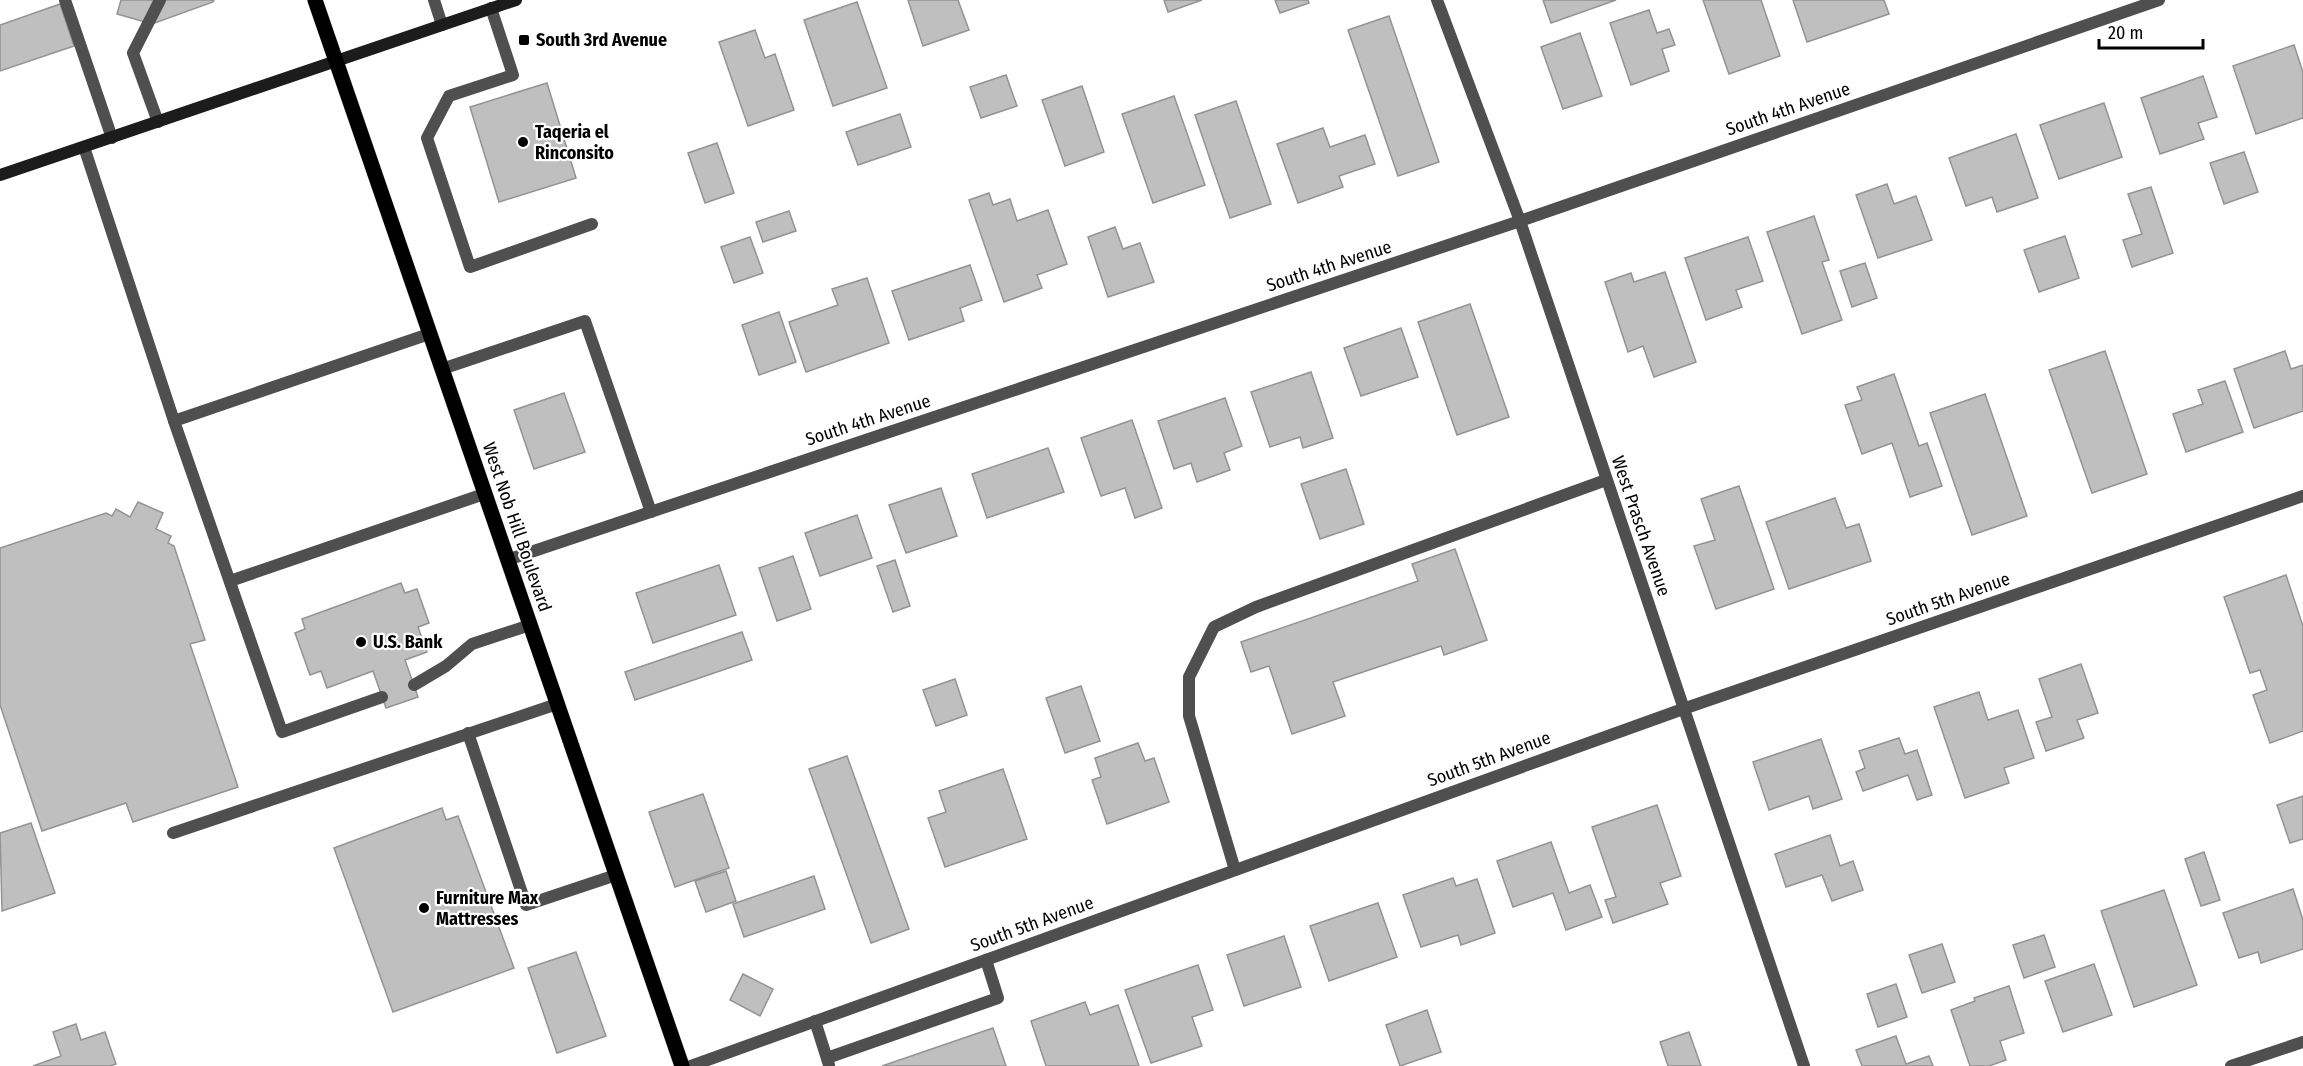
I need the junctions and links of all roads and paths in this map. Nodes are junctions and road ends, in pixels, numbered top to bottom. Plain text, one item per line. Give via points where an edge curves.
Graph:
1 (65, 0) edge
2 (160, 0) edge
3 (315, 0) edge
4 (434, 0) edge
5 (516, 0) edge
6 (1437, 0) edge
7 (2159, 0) edge
8 (492, 8) junction
9 (442, 25) junction
10 (335, 62) junction
11 (158, 122) junction
12 (112, 138) junction
13 (84, 147) junction
14 (0, 175) edge
15 (1520, 221) junction
16 (592, 224) dead end
17 (429, 334) junction
18 (442, 369) junction
19 (174, 421) junction
20 (1606, 480) junction
21 (484, 494) junction
22 (2303, 496) edge
23 (651, 512) junction
24 (507, 560) junction
25 (230, 581) junction
26 (530, 625) junction
27 (414, 686) dead end
28 (382, 697) dead end
29 (557, 704) junction
30 (1683, 709) junction
31 (468, 733) junction
32 (172, 833) dead end
33 (1235, 870) junction
34 (616, 875) junction
35 (986, 960) junction
36 (815, 1021) junction
37 (2303, 1042) edge
38 (828, 1062) edge
39 (682, 1066) edge
40 (691, 1066) edge
41 (1804, 1066) edge
42 (2230, 1066) edge

1 - 12 street
2 - 11 street via 133,53
3 - 10 main road, West Nob Hill Boulevard
4 - 9 street
5 - 8 street
6 - 15 street, West Prasch Avenue
7 - 15 street, South 4th Avenue
8 - 9 street
8 - 16 street via 513,75 448,96 427,138 470,267
9 - 10 street
10 - 11 street
10 - 17 main road, West Nob Hill Boulevard
11 - 12 street
12 - 13 street
13 - 14 street
13 - 19 street
15 - 20 street, West Prasch Avenue
15 - 23 street, South 4th Avenue
17 - 18 main road, West Nob Hill Boulevard
17 - 19 street
18 - 21 main road, West Nob Hill Boulevard
18 - 23 street via 585,321
19 - 25 street
20 - 30 street, West Prasch Avenue
20 - 33 street via 1256,607 1214,627 1189,678 1189,716
21 - 24 main road, West Nob Hill Boulevard
21 - 25 street
22 - 30 street, South 5th Avenue
23 - 24 street, South 4th Avenue
24 - 26 main road, West Nob Hill Boulevard
25 - 28 street via 282,732
26 - 27 street via 472,644
26 - 29 main road, West Nob Hill Boulevard
29 - 31 street
29 - 34 main road, West Nob Hill Boulevard
30 - 33 street, South 5th Avenue
30 - 41 street, West Prasch Avenue
31 - 32 street
31 - 34 street via 526,905
33 - 35 street, South 5th Avenue
34 - 39 main road, West Nob Hill Boulevard
35 - 36 street, South 5th Avenue
35 - 38 street via 998,998
36 - 38 street
36 - 40 street, South 5th Avenue
37 - 42 street

